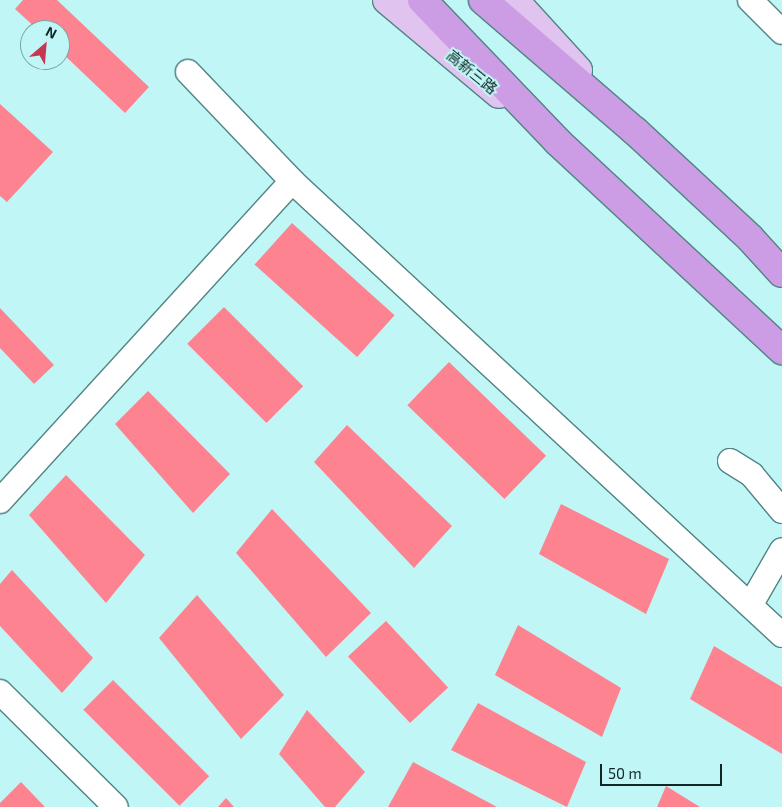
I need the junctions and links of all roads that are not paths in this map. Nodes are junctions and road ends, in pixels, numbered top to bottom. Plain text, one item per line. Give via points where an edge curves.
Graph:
1 (387, 0) edge
2 (422, 0) edge
3 (483, 0) edge
4 (514, 0) edge
5 (750, 0) edge
6 (782, 32) edge
7 (188, 72) dead end
8 (635, 132) junction
9 (558, 142) junction
10 (292, 180) junction
11 (782, 273) edge
12 (782, 350) edge
13 (730, 461) dead end
14 (0, 501) edge
15 (782, 511) edge
16 (782, 550) edge
17 (751, 604) junction
18 (782, 635) edge
19 (0, 692) edge
20 (116, 807) edge

1 - 9 main road, 高新三路
2 - 9 highway, 高新三路
3 - 8 highway
4 - 8 main road
5 - 6 street
7 - 10 street
8 - 11 highway via 750,238
9 - 12 highway, 高新三路
10 - 14 street
10 - 17 street
13 - 15 street via 752,475
16 - 17 street
17 - 18 street
19 - 20 street

